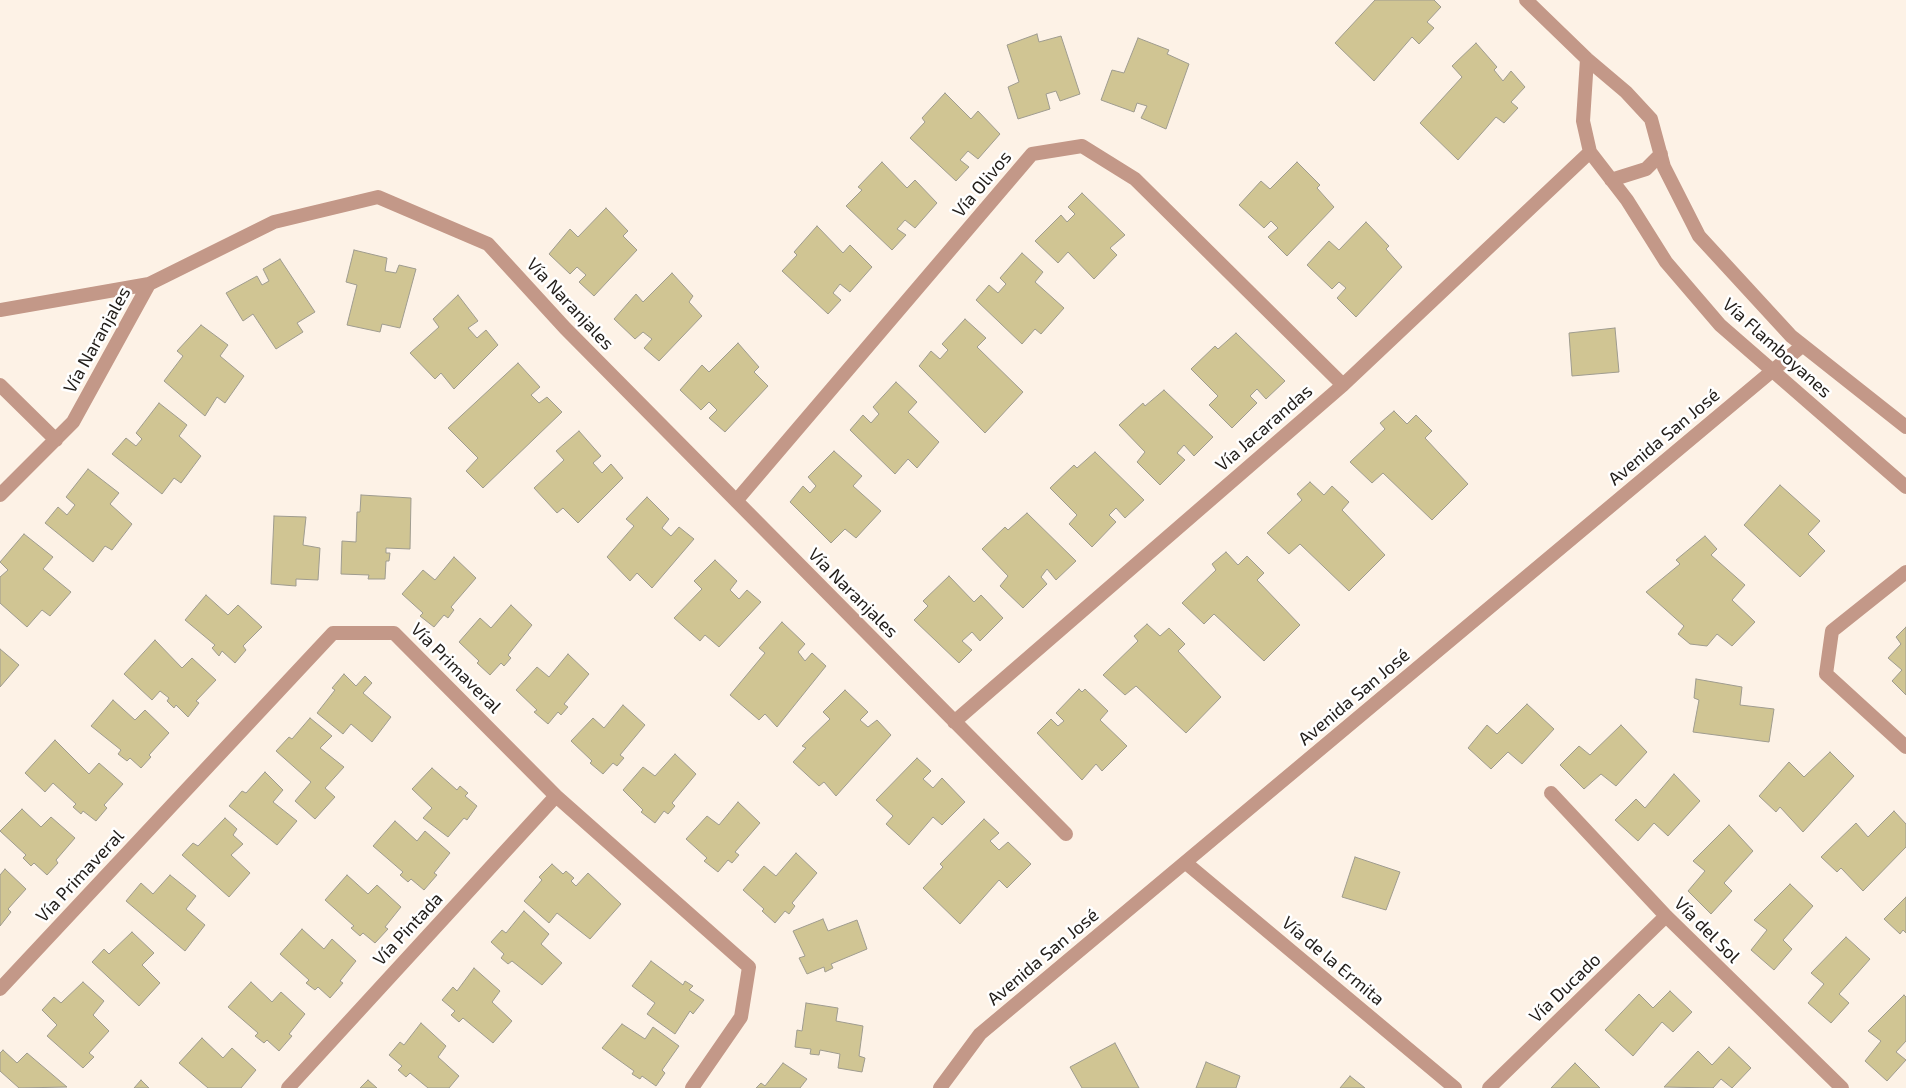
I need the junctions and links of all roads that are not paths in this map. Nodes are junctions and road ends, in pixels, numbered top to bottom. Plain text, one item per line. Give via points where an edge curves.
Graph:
1 (1526, 0) edge
2 (1587, 59) junction
3 (1590, 152) junction
4 (1661, 154) junction
5 (1611, 180) junction
6 (149, 284) junction
7 (0, 310) edge
8 (1802, 346) junction
9 (1772, 371) junction
10 (1342, 384) junction
11 (0, 385) edge
12 (1906, 427) edge
13 (56, 440) junction
14 (1906, 487) edge
15 (0, 495) edge
16 (736, 501) junction
17 (1906, 572) edge
18 (954, 722) junction
19 (1906, 747) edge
20 (1551, 793) dead end
21 (556, 796) junction
22 (1066, 834) dead end
23 (1186, 863) junction
24 (1666, 916) junction
25 (0, 989) edge
26 (288, 1088) edge
27 (692, 1088) edge
28 (940, 1088) edge
29 (1455, 1088) edge
30 (1489, 1088) edge
31 (1842, 1088) edge

1 - 2 street, Vía Flamboyanes
2 - 3 street, Vía Flamboyanes via 1583,121
2 - 4 street, Vía Flamboyanes via 1626,92 1651,119
3 - 5 street, Vía Flamboyanes
3 - 10 street, Vía Jacarandas
4 - 5 street via 1646,169
4 - 8 street, Vía Flamboyanes via 1664,167 1699,236
5 - 9 street, Vía Flamboyanes via 1666,262 1720,325
6 - 7 street
6 - 13 street, Vía Naranjales via 73,422
6 - 16 street, Vía Naranjales via 274,222 378,198 488,244 571,334
8 - 9 street, Avenida San José
8 - 12 street, Vía Flamboyanes
9 - 14 street, Vía Flamboyanes
9 - 23 street, Avenida San José
10 - 16 street, Vía Olivos via 1135,179 1082,146 1032,154
10 - 18 street, Vía Jacarandas
11 - 13 street
13 - 15 street, Vía Naranjales
16 - 18 street, Vía Naranjales
17 - 19 street via 1832,631 1826,674
18 - 22 street, Vía Naranjales
20 - 24 street, Vía del Sol
21 - 25 street, Vía Primaveral via 394,633 333,633
21 - 26 street, Vía Pintada
21 - 27 street, Vía Primaveral via 749,967 741,1017
23 - 28 street, Avenida San José via 980,1034
23 - 29 street, Vía de la Ermita
24 - 30 street, Vía Ducado
24 - 31 street, Vía del Sol

